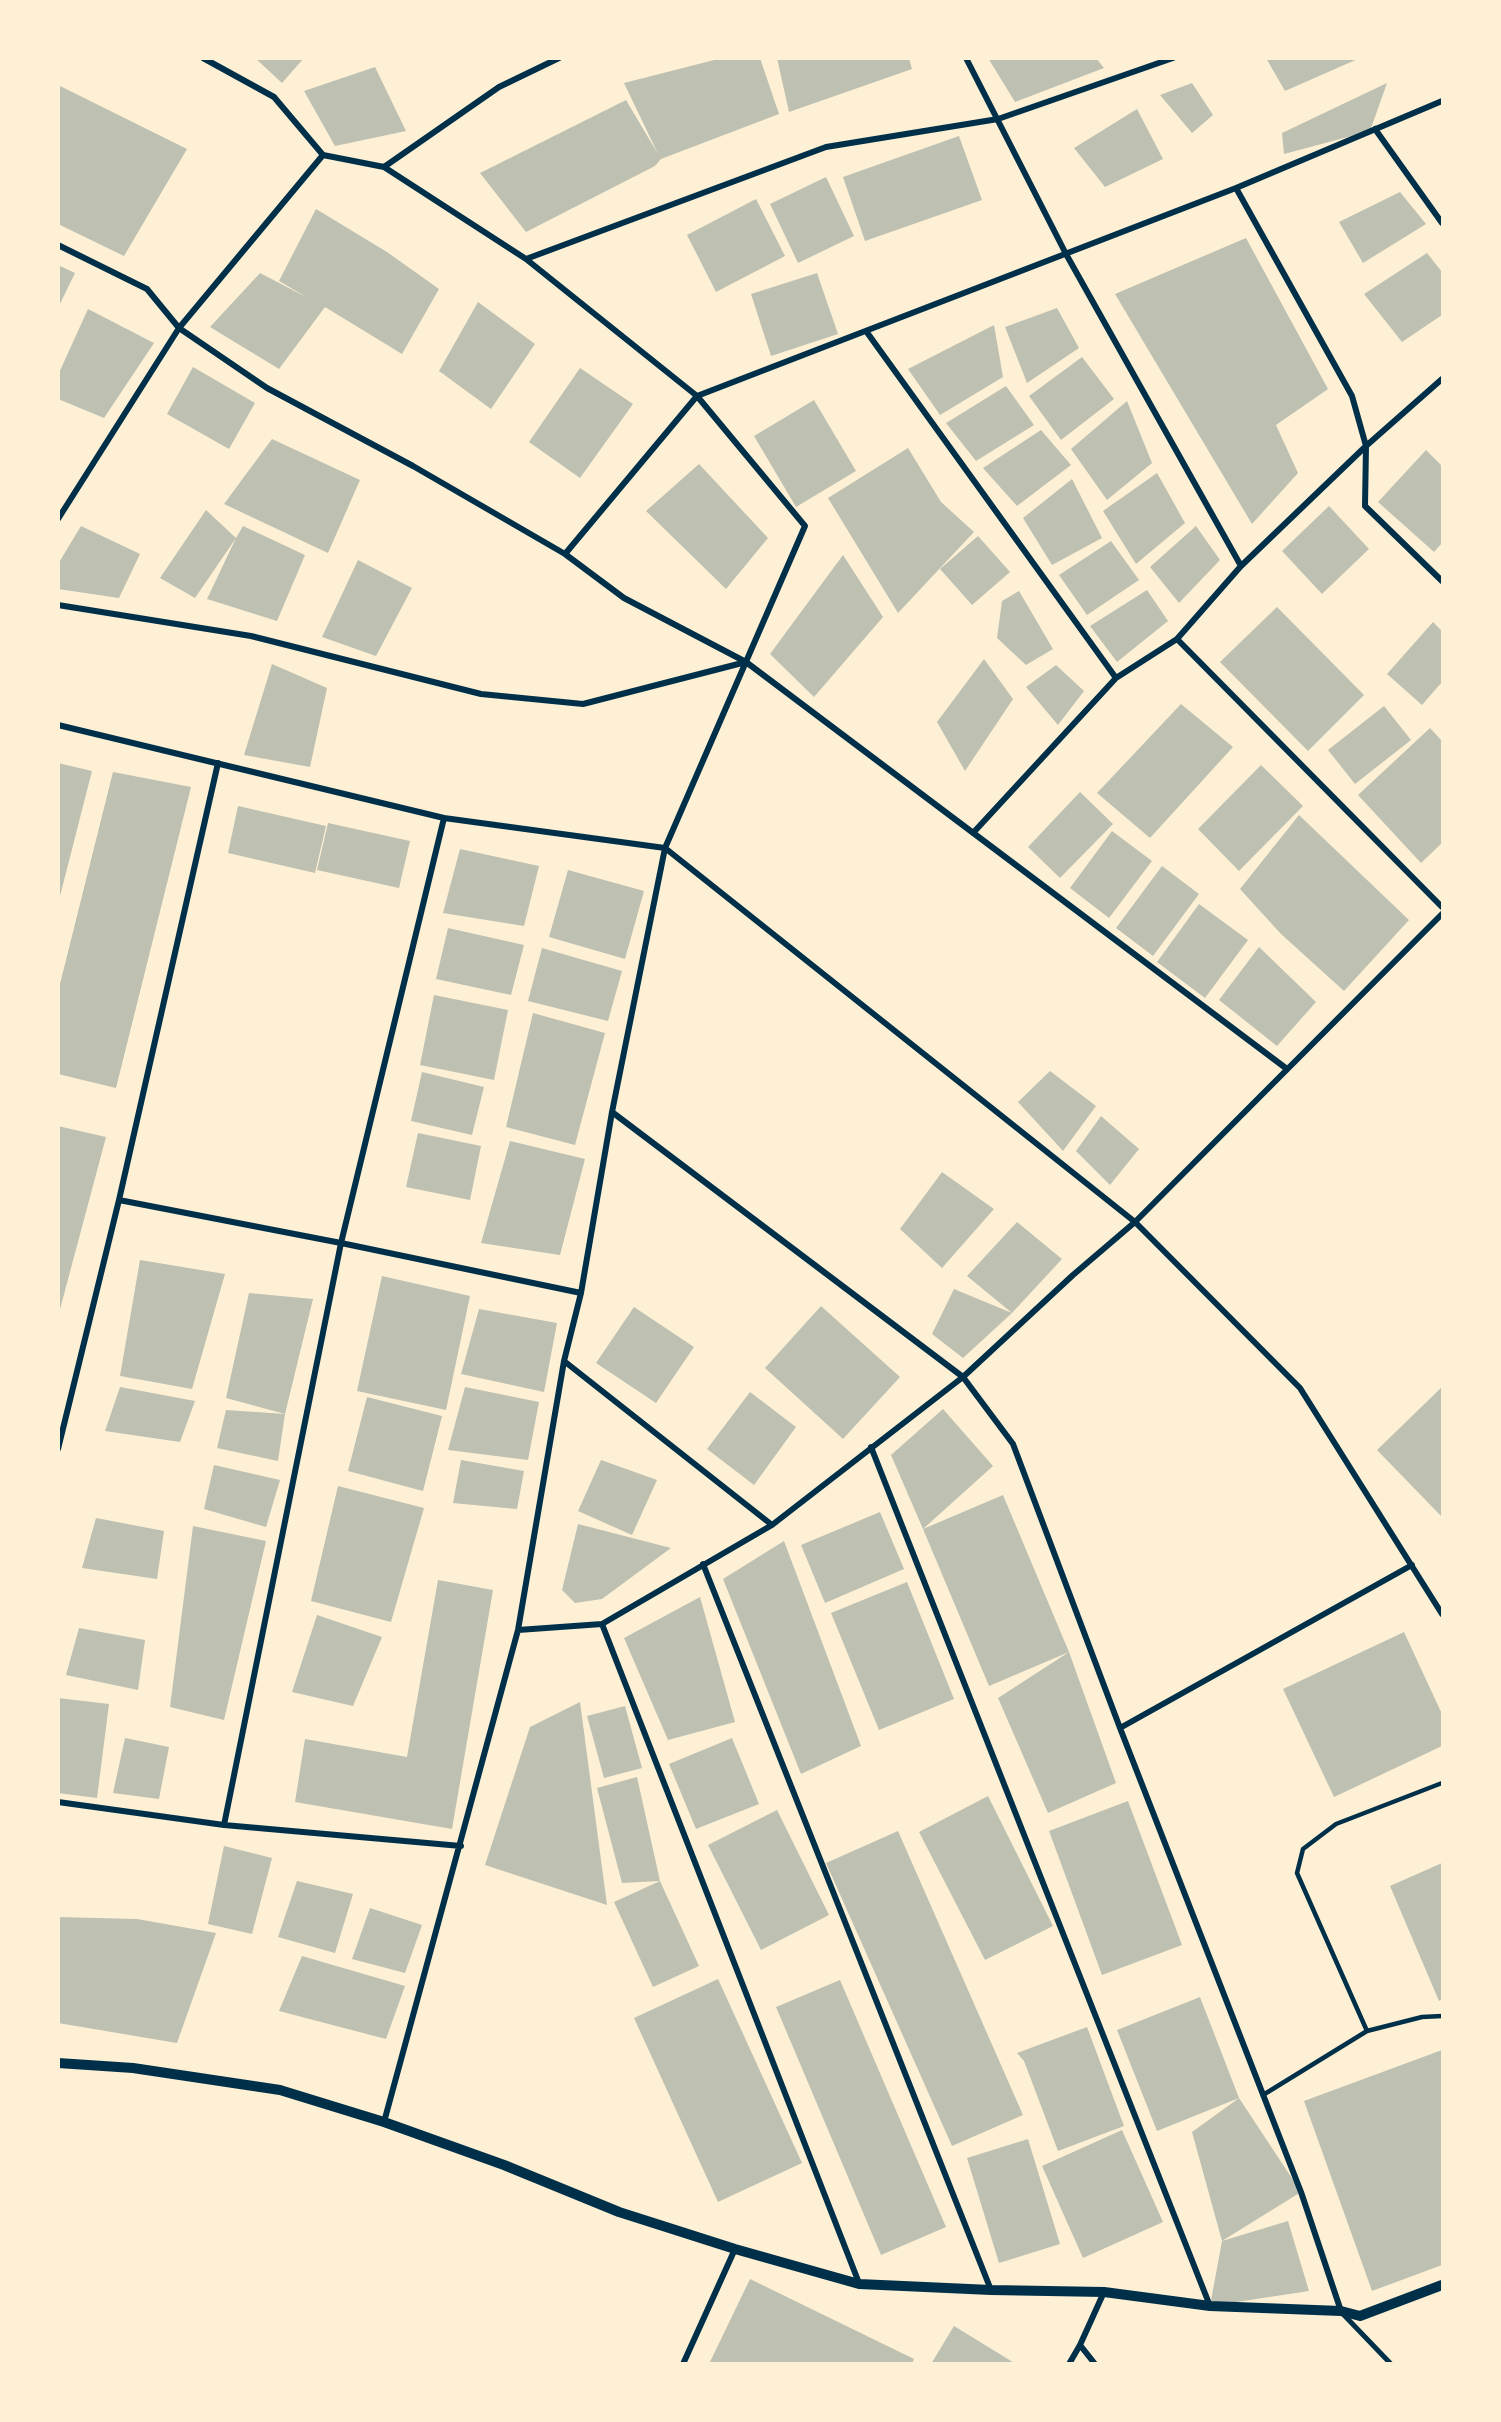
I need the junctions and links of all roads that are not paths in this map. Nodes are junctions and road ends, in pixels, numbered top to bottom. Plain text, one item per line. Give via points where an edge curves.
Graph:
1 (203, 58) edge
2 (559, 58) edge
3 (966, 58) edge
4 (1173, 58) edge
5 (1443, 100) edge
6 (998, 119) junction
7 (1375, 129) junction
8 (324, 155) junction
9 (384, 167) junction
10 (1236, 188) junction
11 (1443, 223) edge
12 (58, 245) edge
13 (1066, 254) junction
14 (526, 259) junction
15 (179, 328) junction
16 (866, 331) junction
17 (1443, 379) edge
18 (697, 396) junction
19 (1366, 446) junction
20 (58, 519) edge
21 (565, 554) junction
22 (1241, 566) junction
23 (1443, 581) edge
24 (58, 605) edge
25 (1177, 639) junction
26 (746, 662) junction
27 (1116, 678) junction
28 (58, 725) edge
29 (218, 763) junction
30 (444, 818) junction
31 (973, 833) junction
32 (665, 848) junction
33 (1443, 907) edge
34 (1443, 914) edge
35 (1287, 1069) junction
36 (612, 1112) junction
37 (119, 1200) junction
38 (1135, 1222) junction
39 (341, 1243) junction
40 (581, 1293) junction
41 (564, 1361) junction
42 (963, 1377) junction
43 (871, 1447) junction
44 (58, 1449) edge
45 (772, 1525) junction
46 (702, 1564) junction
47 (1412, 1565) junction
48 (1443, 1614) edge
49 (602, 1624) junction
50 (518, 1630) junction
51 (1120, 1728) junction
52 (1442, 1783) edge
53 (58, 1802) edge
54 (224, 1825) junction
55 (461, 1846) junction
56 (1443, 2016) edge
57 (1366, 2031) junction
58 (58, 2063) edge
59 (1263, 2095) junction
60 (384, 2122) junction
61 (735, 2249) junction
62 (859, 2284) junction
63 (1443, 2285) edge
64 (991, 2290) junction
65 (1104, 2292) junction
66 (1210, 2306) junction
67 (1341, 2311) junction
68 (1080, 2345) junction
69 (683, 2364) edge
70 (1069, 2364) edge
71 (1095, 2364) edge
72 (1391, 2364) edge

1 - 8 street via 274,97
2 - 9 street via 499,87
3 - 6 street
4 - 6 street
5 - 7 street
6 - 13 street
6 - 14 street via 826,147
7 - 10 street
7 - 11 street
8 - 9 street
8 - 15 street
9 - 14 street
10 - 13 street
10 - 19 street via 1352,396
12 - 15 street via 147,289
13 - 16 street
13 - 22 street
14 - 18 street
15 - 20 street
15 - 21 street via 267,388
16 - 18 street
16 - 27 street
17 - 19 street
18 - 21 street
18 - 26 street via 805,526
19 - 22 street
19 - 23 street via 1365,506
21 - 26 street via 624,598
22 - 25 street
24 - 26 street via 251,636 481,694 583,704
25 - 27 street
25 - 33 street
26 - 31 street
26 - 32 street
27 - 31 street
28 - 29 street
29 - 30 street
29 - 37 street
30 - 32 street
30 - 39 street
31 - 35 street
32 - 36 street
32 - 38 street
34 - 35 street
35 - 38 street
36 - 40 street
36 - 42 street
37 - 39 street
37 - 44 street
38 - 42 street
38 - 47 street via 1300,1388
39 - 40 street
39 - 54 street
40 - 41 street
41 - 45 street
41 - 50 street
42 - 43 street
42 - 51 street via 1012,1444
43 - 45 street
43 - 66 street
45 - 46 street
46 - 49 street
46 - 64 street
47 - 48 street
47 - 51 street
49 - 50 street
49 - 62 street
50 - 55 street
51 - 59 street
52 - 57 lane via 1336,1824 1303,1849 1297,1873
53 - 54 street
54 - 55 street
55 - 60 street
56 - 57 lane via 1422,2017
57 - 59 lane
58 - 60 street via 133,2068 280,2090
59 - 67 street
60 - 61 street via 620,2212
61 - 62 street
61 - 69 street
62 - 64 street
63 - 67 street via 1360,2316
64 - 65 street
65 - 66 street
65 - 68 street
66 - 67 street
67 - 72 street
68 - 70 street
68 - 71 street

